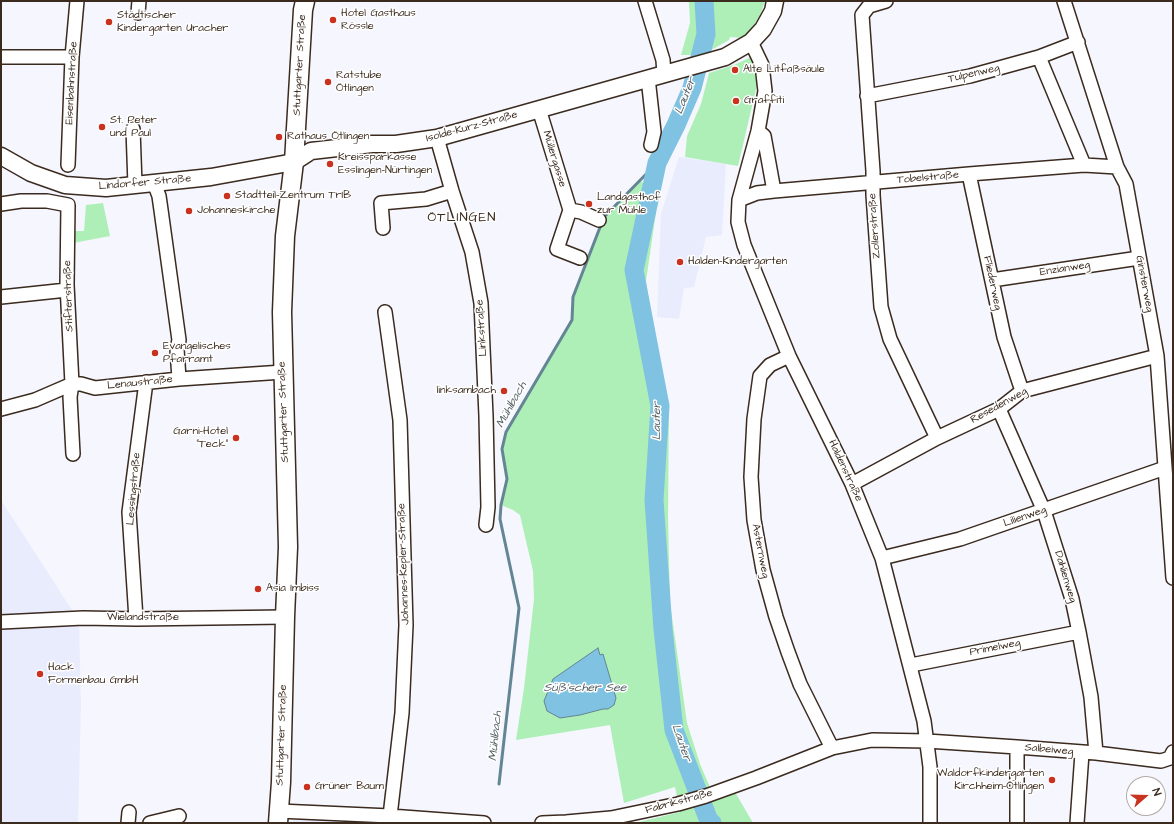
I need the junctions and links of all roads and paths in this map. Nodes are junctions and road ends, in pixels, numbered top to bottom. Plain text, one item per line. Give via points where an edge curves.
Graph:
1 (77, 1) edge
2 (305, 1) edge
3 (644, 1) edge
4 (775, 1) edge
5 (886, 1) edge
6 (1064, 1) edge
7 (751, 42) junction
8 (1078, 42) junction
9 (1, 57) edge
10 (72, 57) junction
11 (1039, 57) junction
12 (664, 74) junction
13 (648, 78) junction
14 (867, 96) junction
15 (538, 109) junction
16 (133, 129) dead end
17 (758, 131) junction
18 (437, 138) junction
19 (651, 145) dead end
20 (1, 156) edge
21 (294, 162) junction
22 (68, 165) dead end
23 (1084, 165) junction
24 (1117, 167) junction
25 (968, 174) junction
26 (872, 182) junction
27 (154, 183) junction
28 (136, 185) junction
29 (452, 191) junction
30 (774, 191) junction
31 (739, 200) junction
32 (1, 204) edge
33 (570, 210) junction
34 (599, 220) dead end
35 (383, 228) dead end
36 (580, 258) dead end
37 (1139, 258) junction
38 (992, 280) junction
39 (67, 290) junction
40 (1, 297) edge
41 (385, 312) dead end
42 (788, 356) junction
43 (1157, 356) junction
44 (283, 372) junction
45 (179, 379) junction
46 (146, 382) junction
47 (72, 384) junction
48 (1022, 391) junction
49 (1, 409) edge
50 (999, 409) junction
51 (937, 438) junction
52 (73, 454) dead end
53 (1165, 468) junction
54 (852, 484) junction
55 (1044, 511) junction
56 (486, 525) dead end
57 (882, 558) junction
58 (1173, 578) edge
59 (285, 617) junction
60 (136, 619) junction
61 (1, 622) edge
62 (1079, 632) junction
63 (911, 665) junction
64 (927, 741) junction
65 (1017, 747) junction
66 (832, 748) junction
67 (1082, 753) junction
68 (1096, 753) junction
69 (1171, 755) edge
70 (179, 816) dead end
71 (390, 816) junction
72 (278, 817) edge
73 (150, 823) edge
74 (484, 823) edge
75 (542, 823) edge
76 (930, 823) edge
77 (1016, 823) edge
78 (1077, 823) edge

1 - 10 street, Eisenbahnstraße
2 - 21 main road, Stuttgarter Straße
3 - 12 street via 663,60
4 - 7 street, Isolde-Kurz-Straße via 773,11 763,29
5 - 14 street, Zollerstraße via 869,6 862,15
6 - 8 street, Ginsterweg
7 - 12 street, Isolde-Kurz-Straße via 725,57
7 - 17 street, Haldenstraße via 762,65 764,85
8 - 11 street, Tulpenweg
8 - 24 street, Ginsterweg
9 - 10 street
10 - 22 street, Eisenbahnstraße
11 - 14 street, Tulpenweg via 970,76
11 - 23 street
12 - 13 street, Isolde-Kurz-Straße
13 - 15 street, Isolde-Kurz-Straße
13 - 19 street via 654,132
14 - 26 street, Zollerstraße
15 - 18 street, Isolde-Kurz-Straße
15 - 33 street, Müllergasse
16 - 28 street
17 - 30 street via 764,136
17 - 31 street, Haldenstraße
18 - 21 street, Isolde-Kurz-Straße via 311,151
18 - 29 street, Linkstraße
20 - 28 street, Lindorfer Straße via 31,173 65,185 106,188
21 - 27 street, Lindorfer Straße via 211,177
21 - 44 main road, Stuttgarter Straße via 285,236
23 - 24 street, Tobelstraße
23 - 25 street, Tobelstraße
24 - 37 street, Ginsterweg via 1126,184
25 - 26 street, Tobelstraße
25 - 38 street, Fliederweg
26 - 30 street, Tobelstraße
26 - 51 street, Zollerstraße via 881,307 890,340
27 - 28 street, Lindorfer Straße
27 - 45 street via 159,196 179,340
29 - 35 street via 426,199 381,203
29 - 56 street, Linkstraße via 472,252 481,303 487,423
30 - 31 street, Tobelstraße via 757,193
31 - 42 street, Haldenstraße via 738,222 744,245
32 - 39 street, Stifterstraße via 46,201 68,205
33 - 34 street
33 - 36 street via 557,249
37 - 38 street, Enzianweg
37 - 43 street, Ginsterweg
38 - 48 street, Fliederweg via 1004,337
39 - 40 street
39 - 47 street, Stifterstraße
41 - 71 street, Johannes-Kepler-Straße via 400,420 406,625 402,713
42 - 54 street, Haldenstraße
42 - 66 street, Asternweg via 770,365 760,376 754,419 751,477 754,520 763,570 776,617 800,684
43 - 48 street, Resedenweg
43 - 53 street, Ginsterweg
44 - 45 street, Lenaustraße
44 - 59 main road, Stuttgarter Straße via 288,547
45 - 46 street, Lenaustraße
46 - 47 street, Lenaustraße via 95,388
46 - 60 street, Lessingstraße via 129,512
47 - 49 street via 35,400
47 - 52 street, Stifterstraße via 70,397
48 - 50 street, Resedenweg
50 - 51 street, Resedenweg
50 - 55 street, Dahlienweg
51 - 54 street, Resedenweg
53 - 55 street, Lilienweg
53 - 58 street, Ginsterweg
54 - 57 street, Haldenstraße
55 - 57 street, Lilienweg via 960,539
55 - 62 street, Dahlienweg via 1072,599
57 - 63 street, Haldenstraße
59 - 60 street, Wielandstraße
59 - 72 main road, Stuttgarter Straße
60 - 61 street, Wielandstraße via 83,618
62 - 63 street, Primelweg
62 - 68 street, Dahlienweg
63 - 64 street, Haldenstraße
64 - 65 street, Salbeiweg
64 - 66 street via 872,740
64 - 76 street, Haldenstraße via 930,767
65 - 67 street, Salbeiweg
65 - 77 street
66 - 75 street, Fabrikstraße via 756,778 678,804 611,818
67 - 68 street, Salbeiweg
67 - 78 street
68 - 69 street, Salbeiweg via 1161,761
70 - 73 street
71 - 72 street
71 - 74 street

